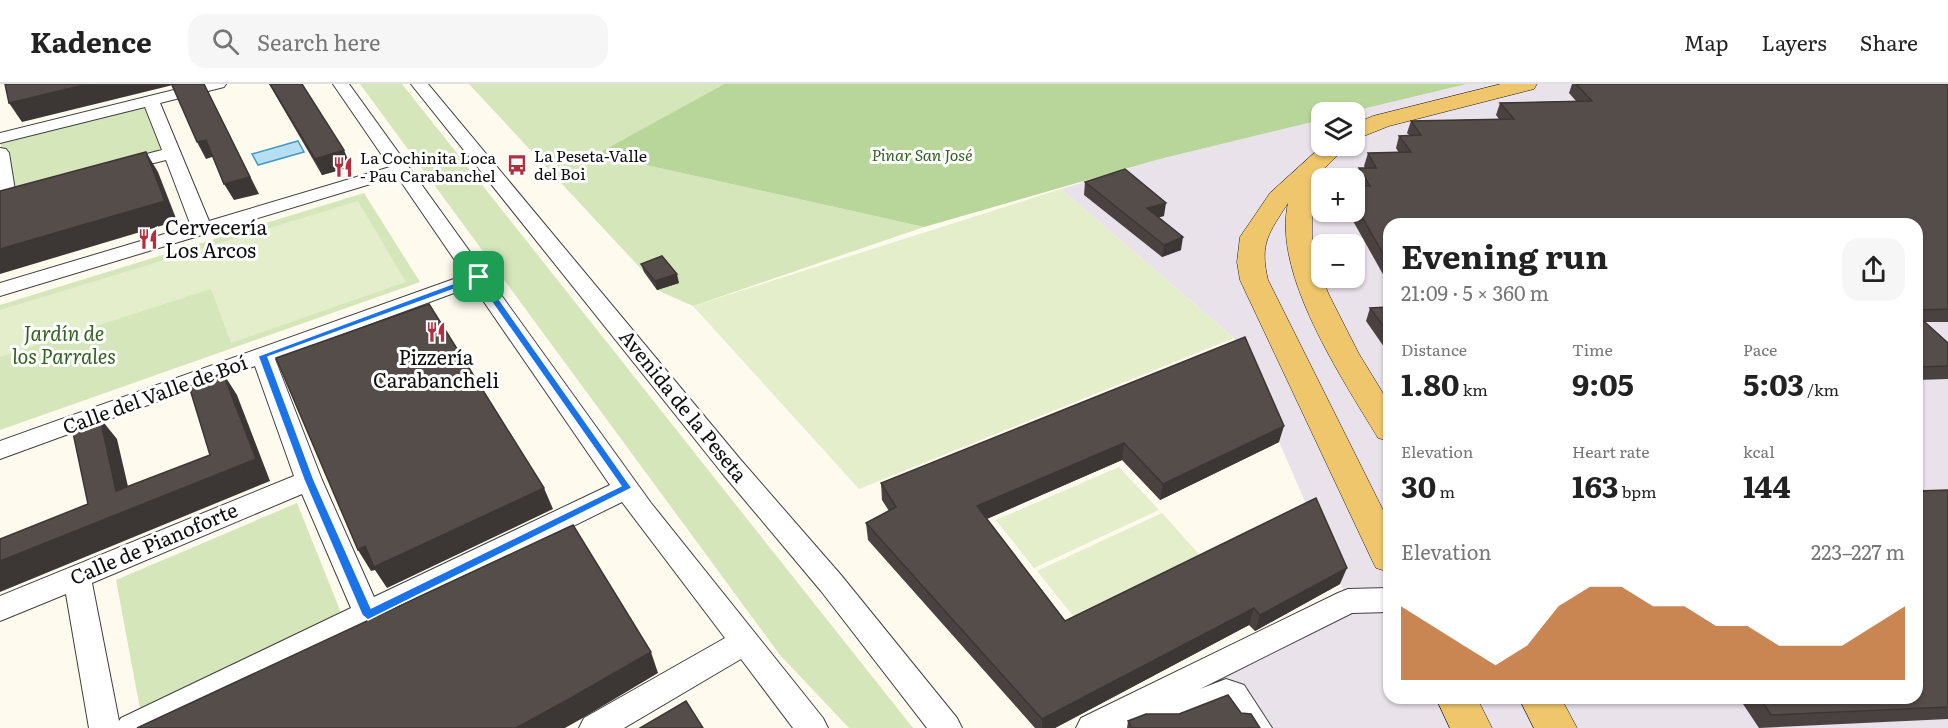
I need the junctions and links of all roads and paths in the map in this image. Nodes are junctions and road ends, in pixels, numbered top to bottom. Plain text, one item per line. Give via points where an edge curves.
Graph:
1 (218, 84) edge
2 (341, 84) edge
3 (420, 84) edge
4 (1526, 84) edge
5 (151, 101) junction
6 (1365, 128) edge
7 (0, 138) edge
8 (0, 153) edge
9 (171, 153) junction
10 (1324, 156) edge
11 (1311, 167) junction
12 (402, 169) junction
13 (103, 171) edge
14 (26, 192) edge
15 (3, 197) edge
16 (202, 228) junction
17 (1250, 262) junction
18 (1307, 274) junction
19 (479, 277) junction
20 (0, 290) edge
21 (263, 356) junction
22 (1383, 419) edge
23 (0, 450) edge
24 (309, 480) junction
25 (627, 488) junction
26 (1383, 546) edge
27 (77, 576) junction
28 (1383, 600) edge
29 (0, 609) edge
30 (368, 615) junction
31 (744, 642) junction
32 (1542, 704) edge
33 (806, 723) edge
34 (105, 728) edge
35 (132, 728) edge
36 (595, 728) edge
37 (946, 728) edge
38 (1092, 728) edge
39 (1138, 728) edge
40 (1257, 728) edge
41 (1556, 728) edge

1 - 5 street
2 - 12 street
3 - 37 street, Avenida de la Peseta
4 - 6 main road
5 - 7 street
5 - 9 street
8 - 15 street
9 - 13 street
9 - 16 street
10 - 11 main road
11 - 17 main road via 1279,198 1253,237
11 - 18 main road via 1299,214 1300,250
12 - 16 street
12 - 19 street
14 - 15 street
16 - 20 street
17 - 18 main road via 1266,248 1278,247 1292,253
17 - 26 main road via 1254,280
18 - 22 main road via 1327,319
19 - 21 street, Calle del Valle de Boí
19 - 25 street
21 - 23 street, Calle del Valle de Boí
21 - 24 street
24 - 27 street, Calle de Pianoforte
24 - 30 street
25 - 30 street
25 - 31 street
27 - 29 street, Calle de Pianoforte
27 - 34 street
28 - 38 street via 1348,601
30 - 35 street
31 - 33 street
31 - 36 street
32 - 41 main road
39 - 40 street via 1226,693 1233,695

